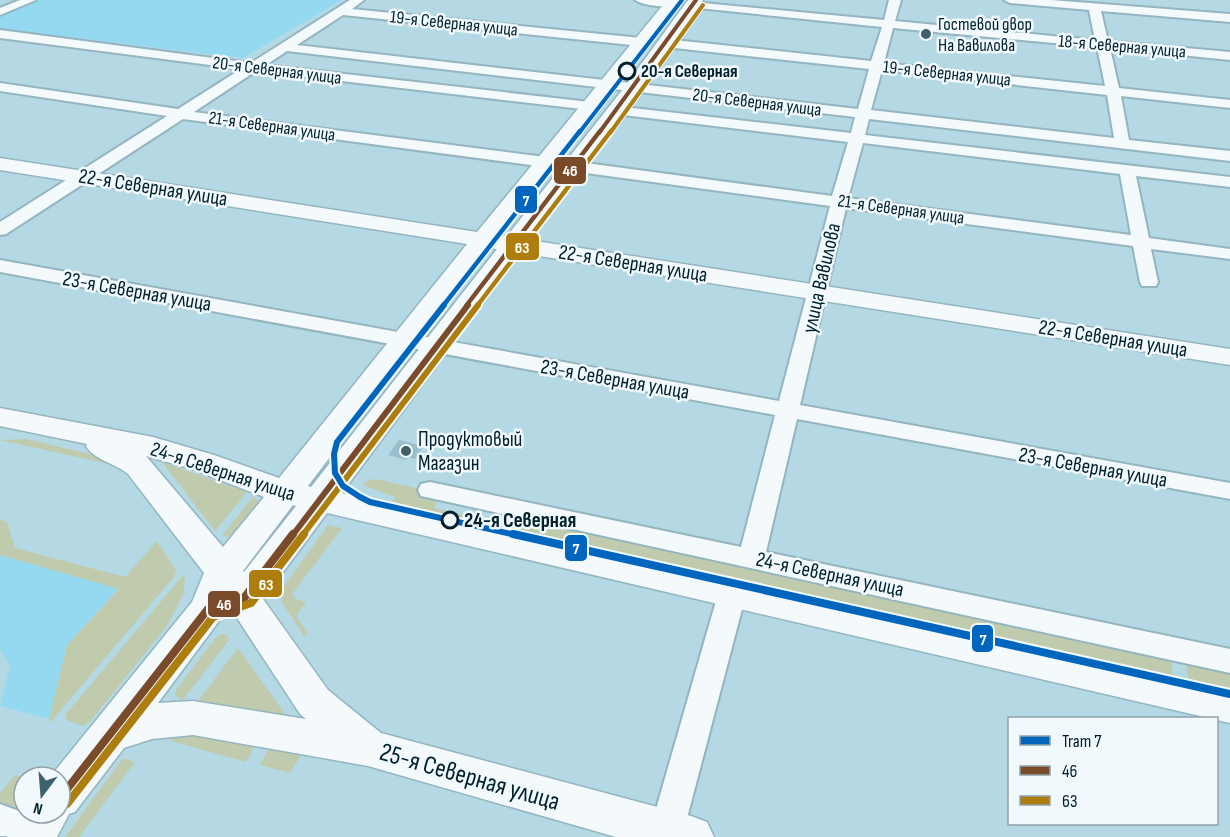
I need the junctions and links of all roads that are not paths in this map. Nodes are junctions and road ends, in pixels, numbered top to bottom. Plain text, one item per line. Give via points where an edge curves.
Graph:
1 (30, 0) edge
2 (358, 0) edge
3 (641, 0) edge
4 (895, 0) edge
5 (1010, 0) edge
6 (684, 2) edge
7 (1094, 7) junction
8 (0, 12) edge
9 (340, 12) junction
10 (1230, 18) edge
11 (889, 24) junction
12 (0, 34) edge
13 (641, 42) junction
14 (665, 42) junction
15 (1102, 44) junction
16 (284, 48) junction
17 (1230, 56) edge
18 (877, 66) junction
19 (254, 67) junction
20 (606, 85) junction
21 (0, 87) edge
22 (633, 88) junction
23 (1113, 91) junction
24 (1230, 104) edge
25 (590, 106) junction
26 (615, 110) junction
27 (180, 114) junction
28 (864, 114) junction
29 (858, 139) junction
30 (1122, 144) junction
31 (1230, 156) edge
32 (545, 162) junction
33 (0, 164) edge
34 (572, 166) junction
35 (1127, 170) junction
36 (81, 176) junction
37 (1230, 182) edge
38 (839, 201) junction
39 (0, 230) edge
40 (483, 239) junction
41 (1141, 242) junction
42 (513, 244) junction
43 (1230, 254) edge
44 (0, 266) edge
45 (1149, 282) dead end
46 (818, 292) junction
47 (404, 340) junction
48 (435, 346) junction
49 (1230, 357) edge
50 (789, 411) junction
51 (0, 417) edge
52 (58, 430) junction
53 (316, 452) junction
54 (203, 462) junction
55 (430, 490) dead end
56 (1230, 491) edge
57 (284, 492) junction
58 (319, 500) junction
59 (752, 557) junction
60 (224, 594) junction
61 (732, 594) junction
62 (1230, 661) edge
63 (1230, 706) edge
64 (109, 735) junction
65 (369, 748) junction
66 (72, 783) edge
67 (674, 835) edge

1 - 8 street
2 - 9 street
3 - 6 street, 18-я Северная улица
4 - 11 street, улица Вавилова
5 - 7 street
6 - 11 street, 18-я Северная улица
6 - 13 main road
6 - 14 main road
7 - 10 street
7 - 15 street
9 - 13 street, 19-я Северная улица
9 - 16 street
11 - 15 street, 18-я Северная улица
11 - 18 street, улица Вавилова
12 - 19 street, 20-я Северная улица
13 - 20 main road
14 - 18 street, 19-я Северная улица
14 - 22 main road
15 - 17 street, 18-я Северная улица
15 - 23 street
16 - 19 street
16 - 20 street, 20-я Северная улица
18 - 23 street, 19-я Северная улица
18 - 28 street, улица Вавилова
19 - 25 street, 20-я Северная улица
19 - 27 street
20 - 22 street, 20-я Северная улица
20 - 25 main road
21 - 27 street, 21-я Северная улица
22 - 26 main road
22 - 28 street, 20-я Северная улица
23 - 24 street, 19-я Северная улица
23 - 30 street
25 - 32 main road
26 - 29 street, 20-я Северная улица
26 - 34 main road
27 - 32 street, 21-я Северная улица
27 - 36 street
28 - 29 street, улица Вавилова
28 - 30 street, 20-я Северная улица
29 - 35 street, 20-я Северная улица
29 - 38 street, улица Вавилова
30 - 31 street, 20-я Северная улица
32 - 40 main road
33 - 36 main road, 22-я Северная улица
34 - 38 street, 21-я Северная улица
34 - 42 main road
35 - 37 street, 20-я Северная улица
35 - 41 street
36 - 39 street
36 - 40 main road, 22-я Северная улица
38 - 41 street, 21-я Северная улица
38 - 46 street, улица Вавилова
40 - 42 main road, 22-я Северная улица
40 - 47 main road
41 - 43 street, 21-я Северная улица
41 - 45 street
42 - 46 main road, 22-я Северная улица
42 - 48 main road
44 - 47 street, 23-я Северная улица
46 - 49 main road, 22-я Северная улица
46 - 50 street, улица Вавилова
47 - 48 street, 23-я Северная улица
47 - 53 main road
48 - 50 street, 23-я Северная улица
48 - 58 main road
50 - 56 street, 23-я Северная улица
50 - 59 street, улица Вавилова
51 - 52 main road, 24-я Северная улица
52 - 54 main road, 24-я Северная улица via 126,441
52 - 60 main road, 24-я Северная улица via 114,450 139,467
53 - 54 main road via 298,462 271,467
53 - 57 main road
54 - 57 main road, 24-я Северная улица
55 - 59 street, 24-я Северная улица
57 - 58 main road, 24-я Северная улица
57 - 60 main road
58 - 60 main road
58 - 61 main road, 24-я Северная улица
59 - 62 street, 24-я Северная улица
60 - 64 main road
60 - 65 main road, 25-я Северная улица via 255,618 314,702
61 - 63 main road, 24-я Северная улица
61 - 67 street
64 - 65 main road via 152,721 193,718
64 - 66 main road
65 - 67 main road, 25-я Северная улица

